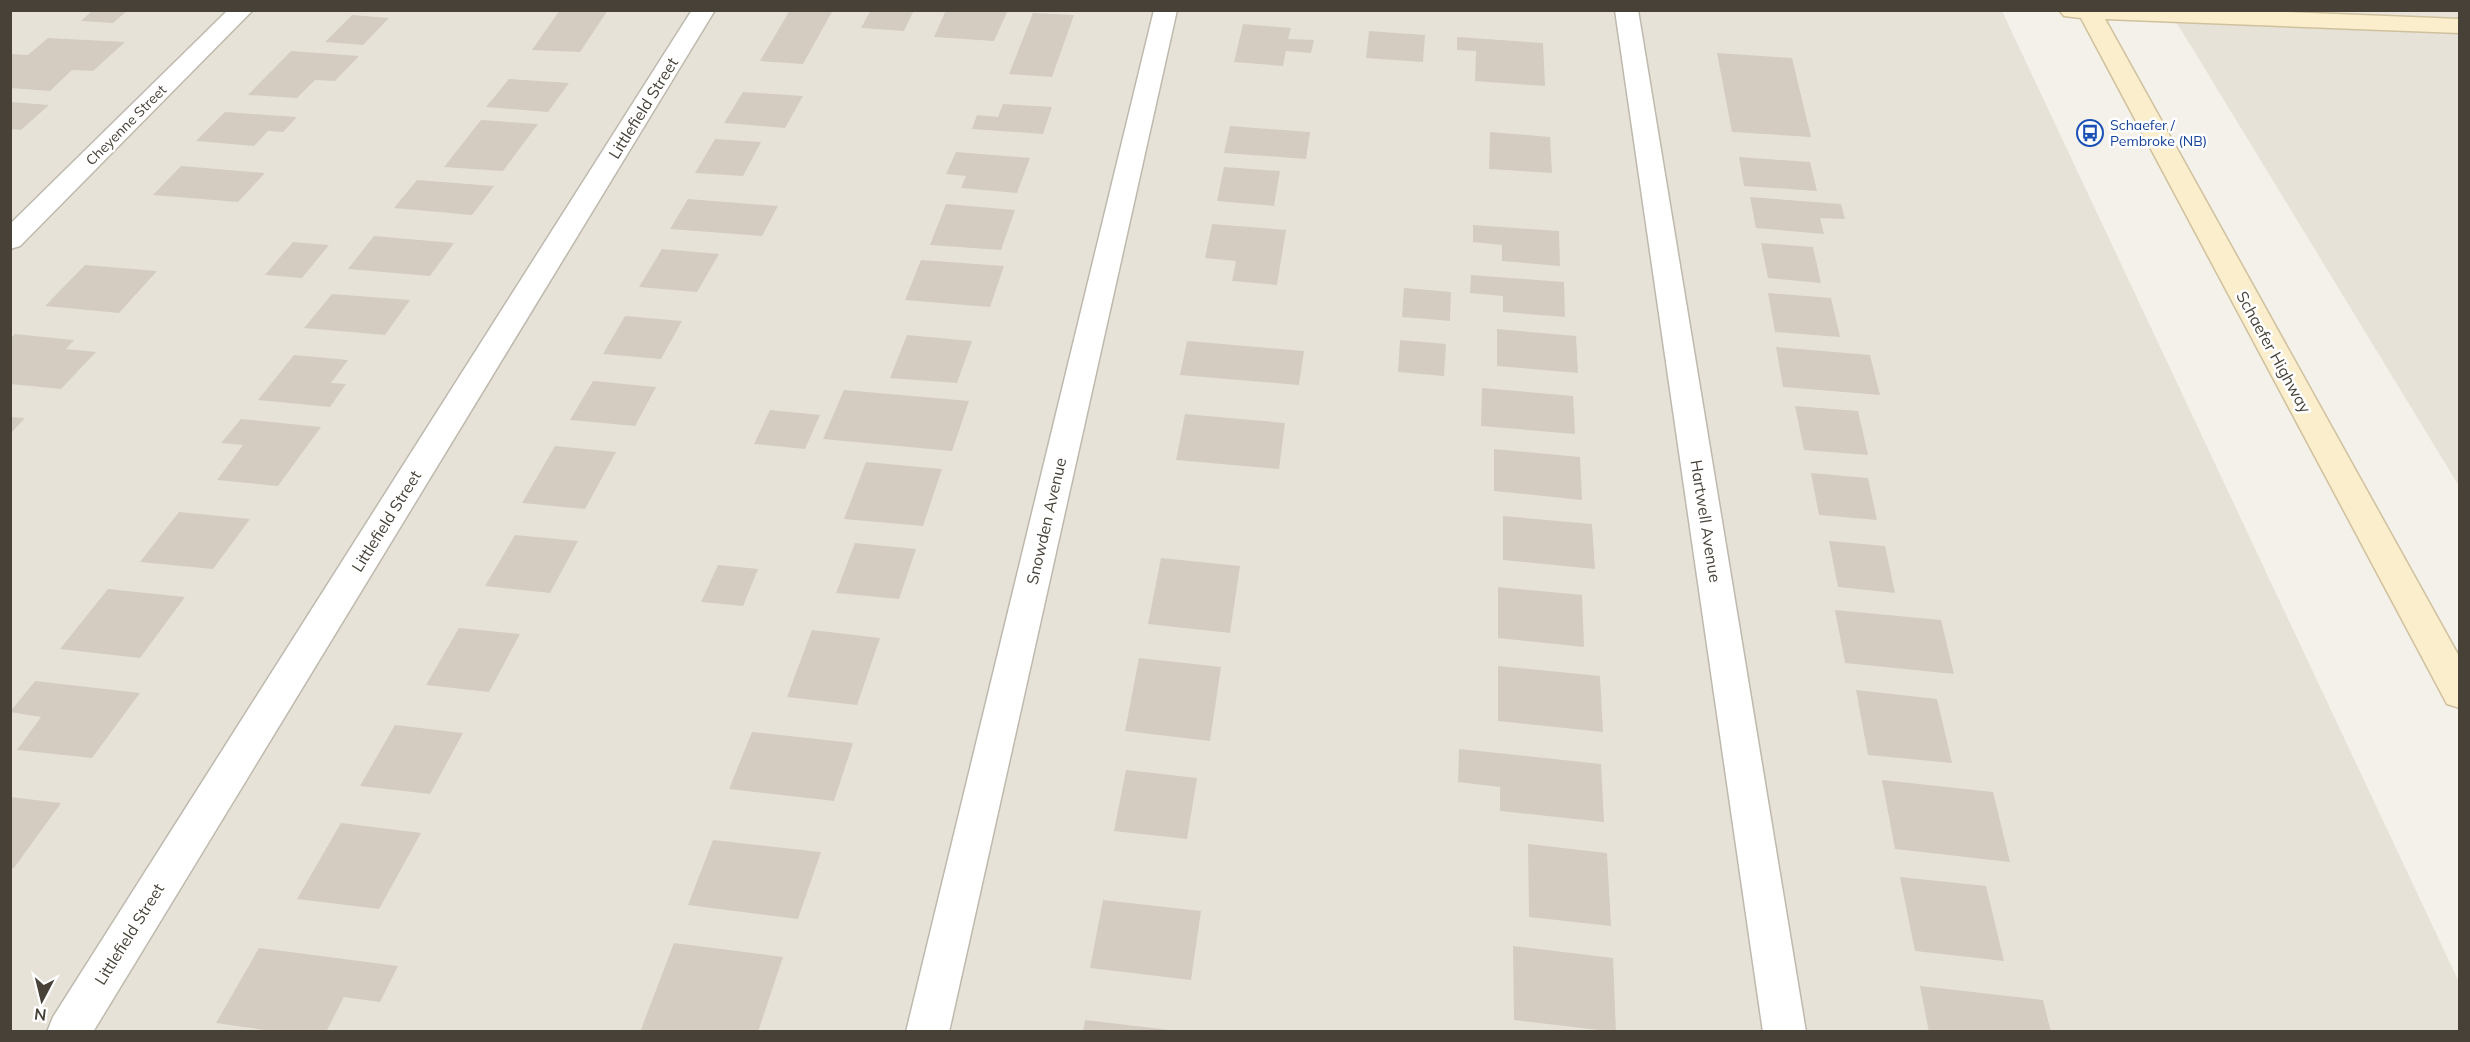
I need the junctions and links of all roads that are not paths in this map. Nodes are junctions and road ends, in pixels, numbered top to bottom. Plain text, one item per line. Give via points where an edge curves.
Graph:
1 (242, 10) edge
2 (704, 10) edge
3 (1166, 10) edge
4 (1626, 10) edge
5 (2083, 11) edge
6 (2460, 26) edge
7 (10, 240) edge
8 (2460, 693) edge
9 (68, 1032) edge
10 (927, 1032) edge
11 (1785, 1032) edge

1 - 7 street, Cheyenne Street
2 - 9 street, Littlefield Street
3 - 10 street, Snowden Avenue
4 - 11 street, Hartwell Avenue
5 - 6 street
5 - 8 street, Schaefer Highway

